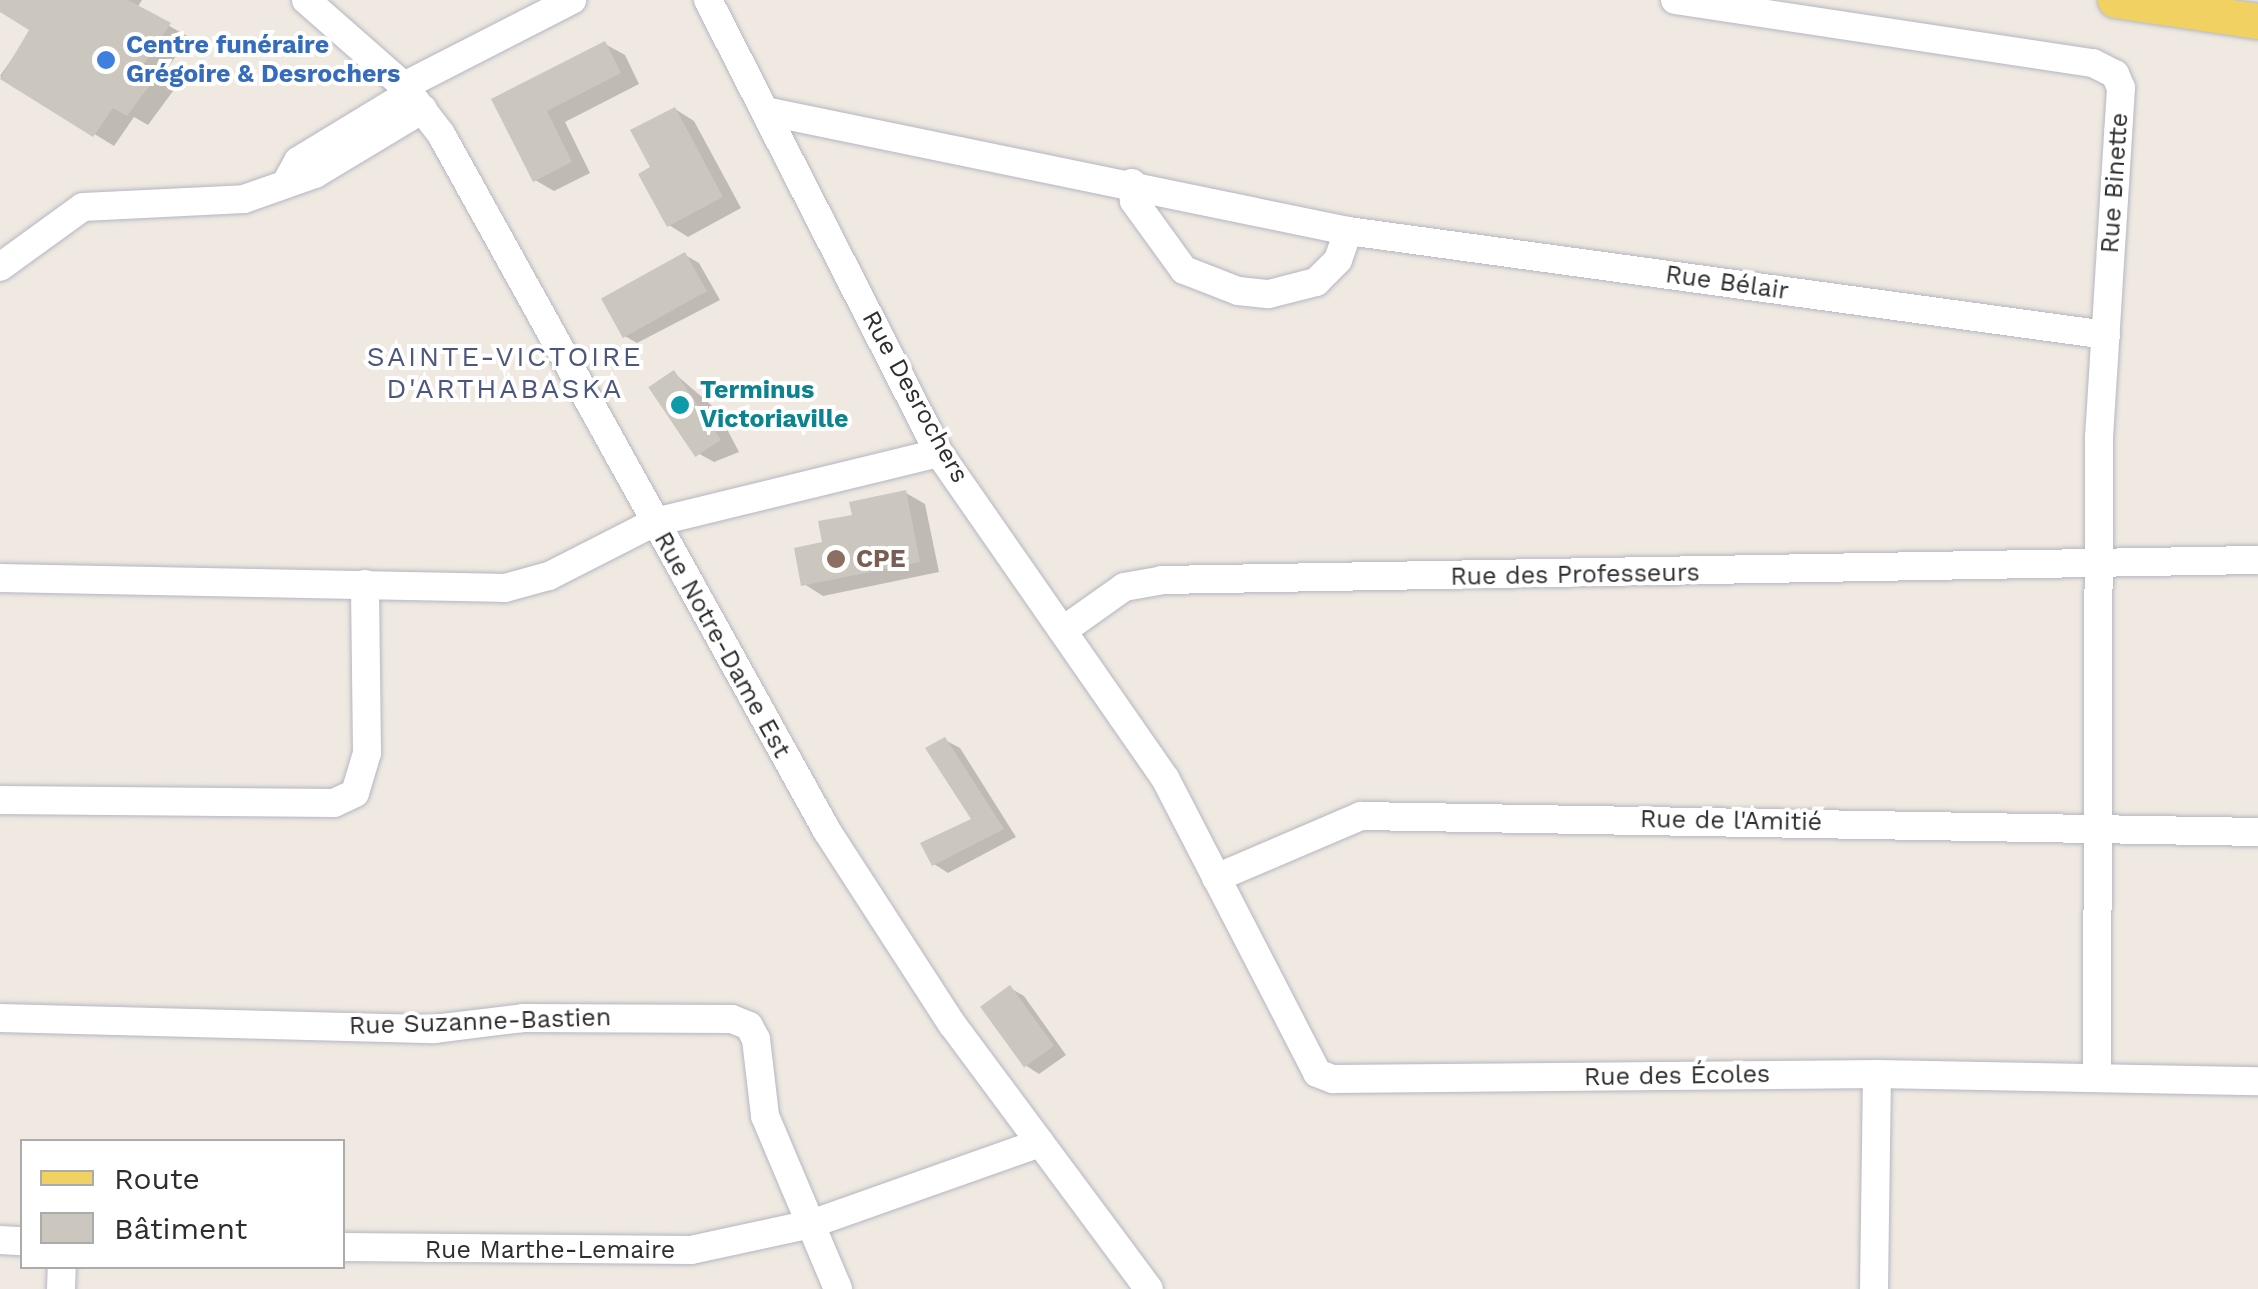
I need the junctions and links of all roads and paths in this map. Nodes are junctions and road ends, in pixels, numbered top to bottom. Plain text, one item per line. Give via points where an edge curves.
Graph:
1 (306, 0) edge
2 (572, 0) edge
3 (708, 0) edge
4 (1675, 0) edge
5 (2115, 0) edge
6 (2258, 21) edge
7 (412, 96) junction
8 (765, 112) junction
9 (1132, 183) junction
10 (1348, 231) junction
11 (0, 266) edge
12 (2106, 335) junction
13 (939, 453) junction
14 (654, 522) junction
15 (2258, 560) edge
16 (2100, 562) junction
17 (0, 578) edge
18 (365, 584) junction
19 (1065, 629) junction
20 (0, 800) edge
21 (2098, 828) junction
22 (2258, 832) edge
23 (1216, 878) junction
24 (0, 1018) edge
25 (1877, 1074) junction
26 (2097, 1077) junction
27 (2258, 1080) edge
28 (1040, 1143) junction
29 (811, 1224) junction
30 (345, 1247) edge
31 (838, 1289) edge
32 (1150, 1289) edge
33 (1874, 1289) edge

1 - 7 street, Rue Notre-Dame Est
2 - 7 street
3 - 8 street, Rue Desrochers
4 - 12 street, Rue Binette via 2093,64 2115,74 2122,88
5 - 6 main road
7 - 11 street via 315,174 220,202 132,200 83,208
7 - 14 street, Rue Notre-Dame Est via 488,212
8 - 9 street, Rue Bélair
8 - 13 street, Rue Desrochers
9 - 10 street, Rue Bélair
9 - 10 street via 1134,201 1184,270 1238,291 1268,294 1316,282 1338,260
10 - 12 street, Rue Bélair
12 - 16 street, Rue Binette
13 - 14 street
13 - 19 street, Rue Desrochers
14 - 18 street via 530,584
14 - 28 street, Rue Notre-Dame Est via 871,902
15 - 16 street, Rue des Professeurs
16 - 19 street, Rue des Professeurs via 1162,580 1124,588
16 - 21 street, Rue Binette
17 - 18 street
18 - 20 street via 367,752 355,793 334,803
19 - 23 street, Rue Desrochers via 1165,778
21 - 22 street, Rue de l'Amitié
21 - 23 street, Rue de l'Amitié via 1361,816
21 - 26 street, Rue Binette
23 - 25 street, Rue des Écoles via 1304,1058 1332,1079
24 - 29 street, Rue Suzanne-Bastien via 434,1029 523,1018 732,1018 749,1026 756,1039 766,1116
25 - 26 street, Rue des Écoles
25 - 33 street
26 - 27 street, Rue des Écoles
28 - 29 street, Rue Marthe-Lemaire
28 - 32 street, Rue Notre-Dame Est
29 - 30 street, Rue Marthe-Lemaire via 659,1254
29 - 31 street, Rue Suzanne-Bastien

